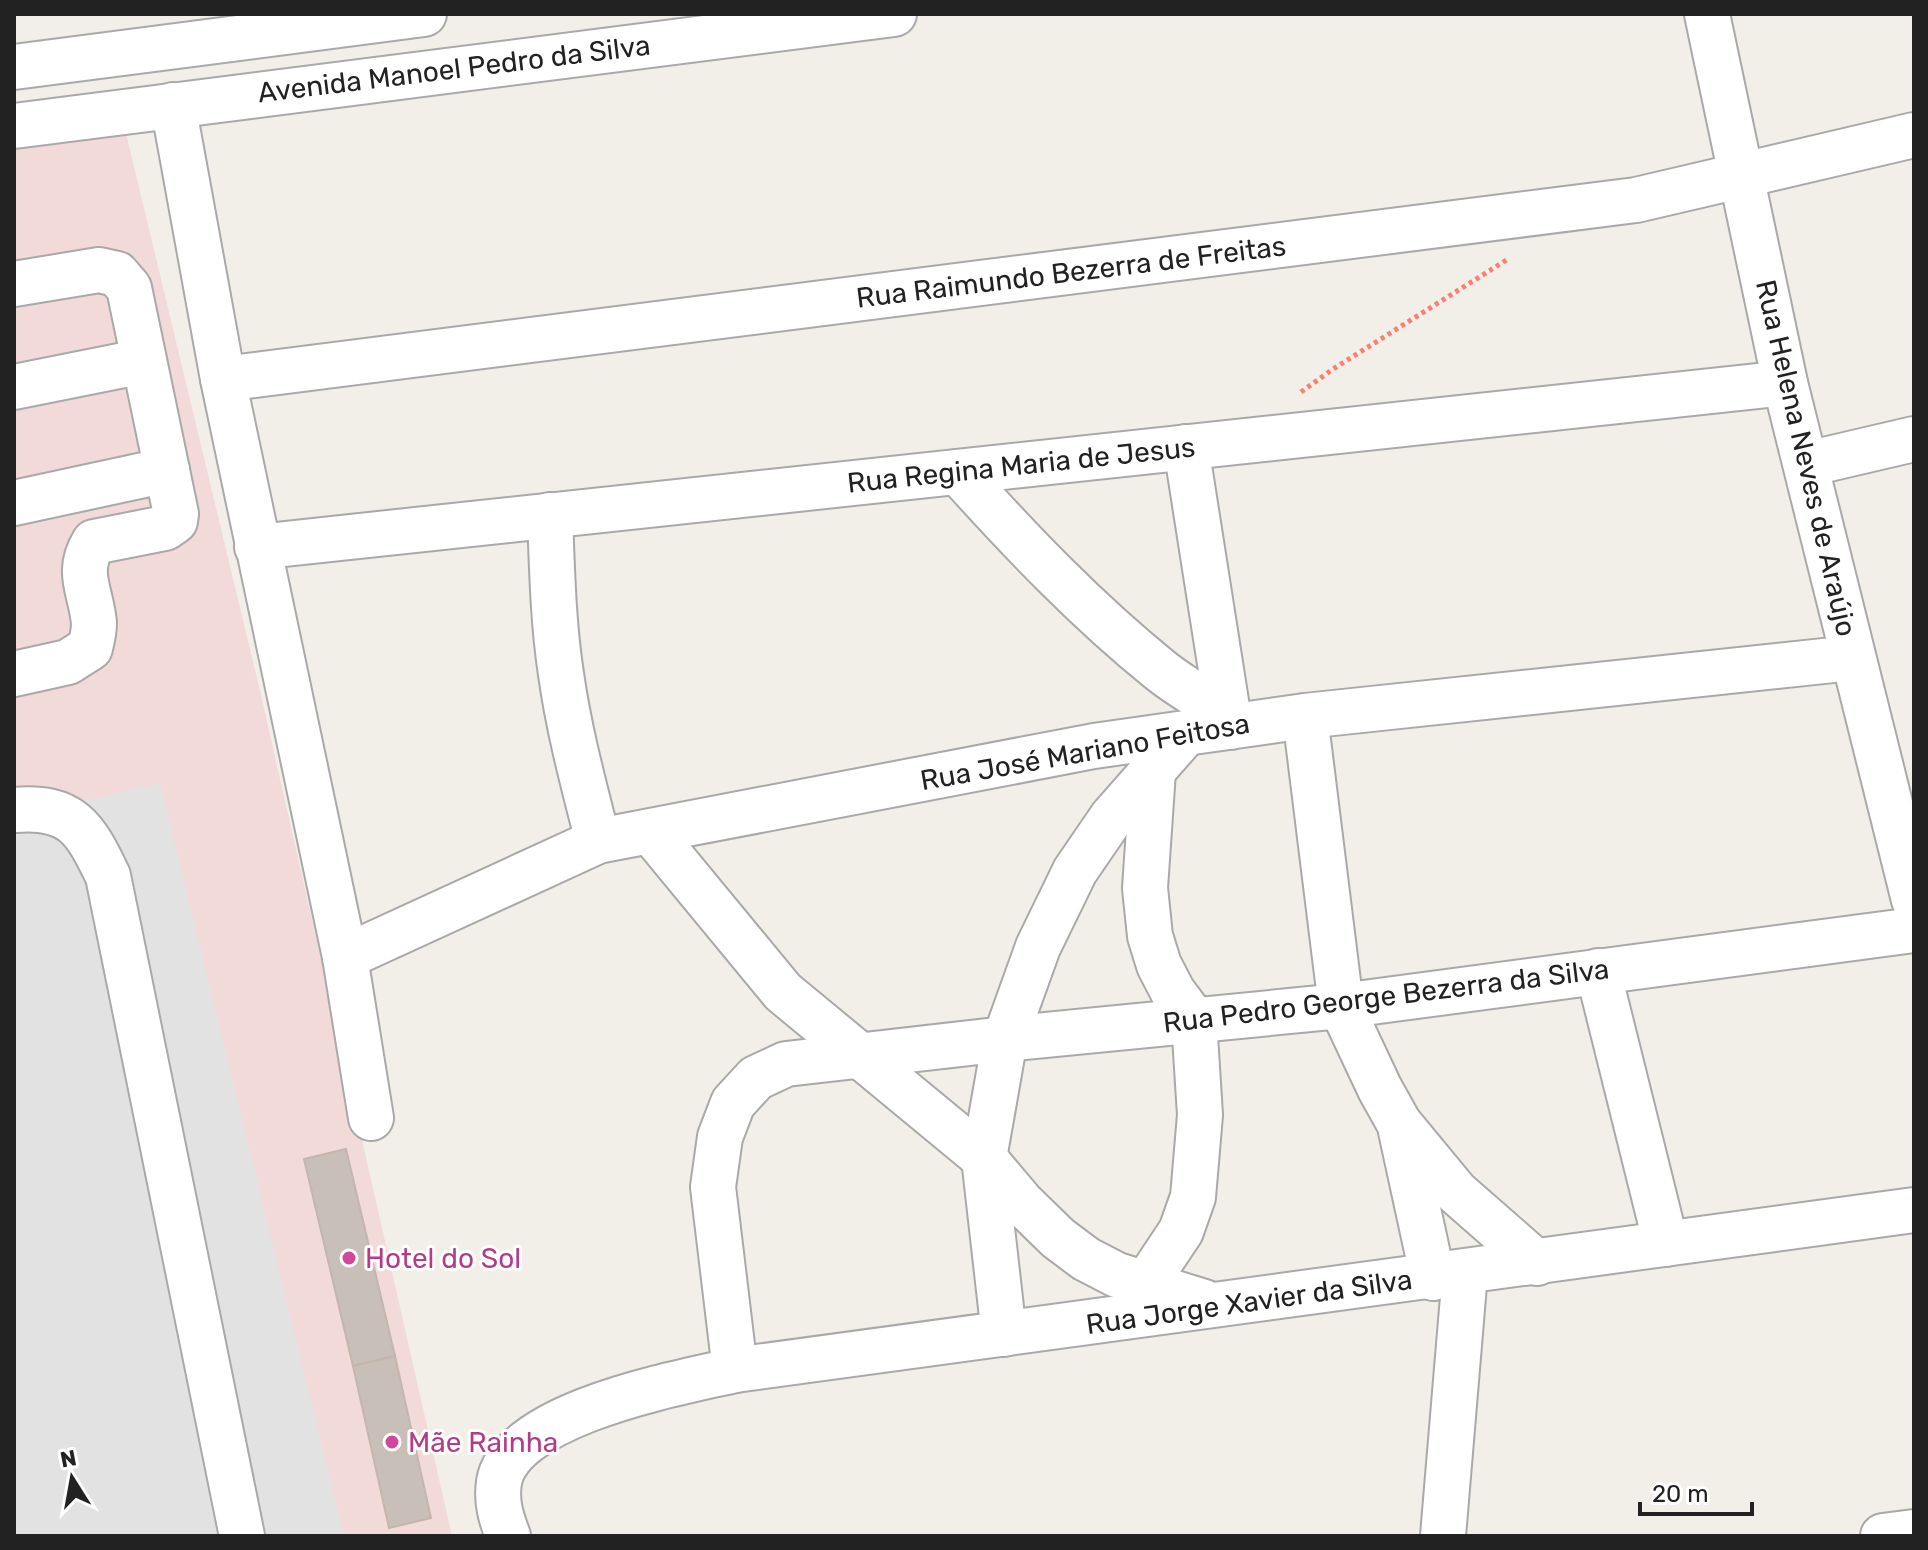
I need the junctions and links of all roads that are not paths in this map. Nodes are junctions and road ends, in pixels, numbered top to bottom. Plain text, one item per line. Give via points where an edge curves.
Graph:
1 (424, 14) edge
2 (894, 14) edge
3 (1707, 14) edge
4 (318, 26) junction
5 (14, 67) edge
6 (333, 85) junction
7 (173, 105) junction
8 (14, 126) edge
9 (1914, 135) edge
10 (1742, 174) junction
11 (14, 284) edge
12 (144, 361) junction
13 (223, 379) junction
14 (1785, 383) junction
15 (14, 387) edge
16 (1914, 439) edge
17 (1186, 447) junction
18 (1807, 464) junction
19 (167, 470) junction
20 (958, 472) junction
21 (14, 503) edge
22 (550, 515) junction
23 (257, 547) junction
24 (1852, 658) junction
25 (14, 674) edge
26 (1305, 716) junction
27 (1229, 720) junction
28 (1186, 733) junction
29 (1153, 771) junction
30 (14, 810) edge
31 (651, 832) junction
32 (598, 841) junction
33 (1914, 900) edge
34 (1914, 930) edge
35 (345, 957) junction
36 (1598, 971) junction
37 (1341, 1006) junction
38 (1194, 1020) junction
39 (1005, 1039) junction
40 (857, 1055) junction
41 (371, 1118) dead end
42 (1399, 1123) junction
43 (984, 1158) junction
44 (1914, 1210) edge
45 (1666, 1244) junction
46 (1537, 1263) junction
47 (1449, 1276) junction
48 (1145, 1285) junction
49 (1218, 1306) junction
50 (1004, 1334) junction
51 (735, 1370) junction
52 (1914, 1532) edge
53 (242, 1536) edge
54 (508, 1536) edge
55 (1443, 1536) edge
56 (1883, 1536) edge

1 - 4 street, Avenida Manoel Pedro da Silva
2 - 6 street, Avenida Manoel Pedro da Silva
3 - 10 street, Rua Helena Neves de Araújo
4 - 5 street, Avenida Manoel Pedro da Silva
4 - 6 street
6 - 7 street, Avenida Manoel Pedro da Silva
7 - 8 street, Avenida Manoel Pedro da Silva
7 - 13 street
9 - 10 street, Rua Raimundo Bezerra de Freitas
10 - 13 street, Rua Raimundo Bezerra de Freitas via 1636,200
10 - 14 street, Rua Helena Neves de Araújo
11 - 12 street via 99,270 117,274 129,288
12 - 15 street
12 - 19 street
13 - 23 street
14 - 17 street, Rua Regina Maria de Jesus
14 - 18 street, Rua Helena Neves de Araújo
16 - 18 street
17 - 20 street, Rua Regina Maria de Jesus
17 - 27 street
18 - 24 street, Rua Helena Neves de Araújo
19 - 21 street
19 - 25 street via 175,521 165,528 94,542 85,556 94,624 90,648 68,662
20 - 22 street, Rua Regina Maria de Jesus
20 - 27 street via 1107,625
22 - 23 street, Rua Regina Maria de Jesus
22 - 32 street via 560,672
23 - 35 street
24 - 26 street, Rua José Mariano Feitosa
24 - 33 street, Rua Helena Neves de Araújo
26 - 27 street, Rua José Mariano Feitosa
26 - 37 street
27 - 28 street, Rua José Mariano Feitosa
28 - 29 street
28 - 31 street, Rua José Mariano Feitosa
29 - 38 street via 1145,888 1150,936 1173,992
29 - 39 street via 1112,817 1075,871 1038,947
30 - 53 street via 36,809 73,820 108,876
31 - 32 street, Rua José Mariano Feitosa
31 - 40 street via 783,992
32 - 35 street, Rua José Mariano Feitosa
34 - 36 street, Rua Pedro George Bezerra da Silva
35 - 41 street
36 - 37 street, Rua Pedro George Bezerra da Silva
36 - 45 street
37 - 38 street, Rua Pedro George Bezerra da Silva
37 - 42 street
38 - 39 street, Rua Pedro George Bezerra da Silva
38 - 48 street via 1200,1115 1193,1197 1181,1231
39 - 40 street, Rua Pedro George Bezerra da Silva
39 - 43 street
40 - 43 street
40 - 51 street, Rua Pedro George Bezerra da Silva via 786,1064 756,1078 733,1103 720,1137 713,1187
42 - 46 street via 1456,1192
42 - 47 street
43 - 48 street via 1058,1238 1086,1259
43 - 50 street
44 - 45 street, Rua Jorge Xavier da Silva
45 - 46 street, Rua Jorge Xavier da Silva
46 - 47 street, Rua Jorge Xavier da Silva
47 - 49 street, Rua Jorge Xavier da Silva
47 - 55 street
48 - 49 street
49 - 50 street, Rua Jorge Xavier da Silva
50 - 51 street, Rua Jorge Xavier da Silva
51 - 54 street, Rua Jorge Xavier da Silva via 586,1409 527,1442 499,1480 498,1509
52 - 56 street

